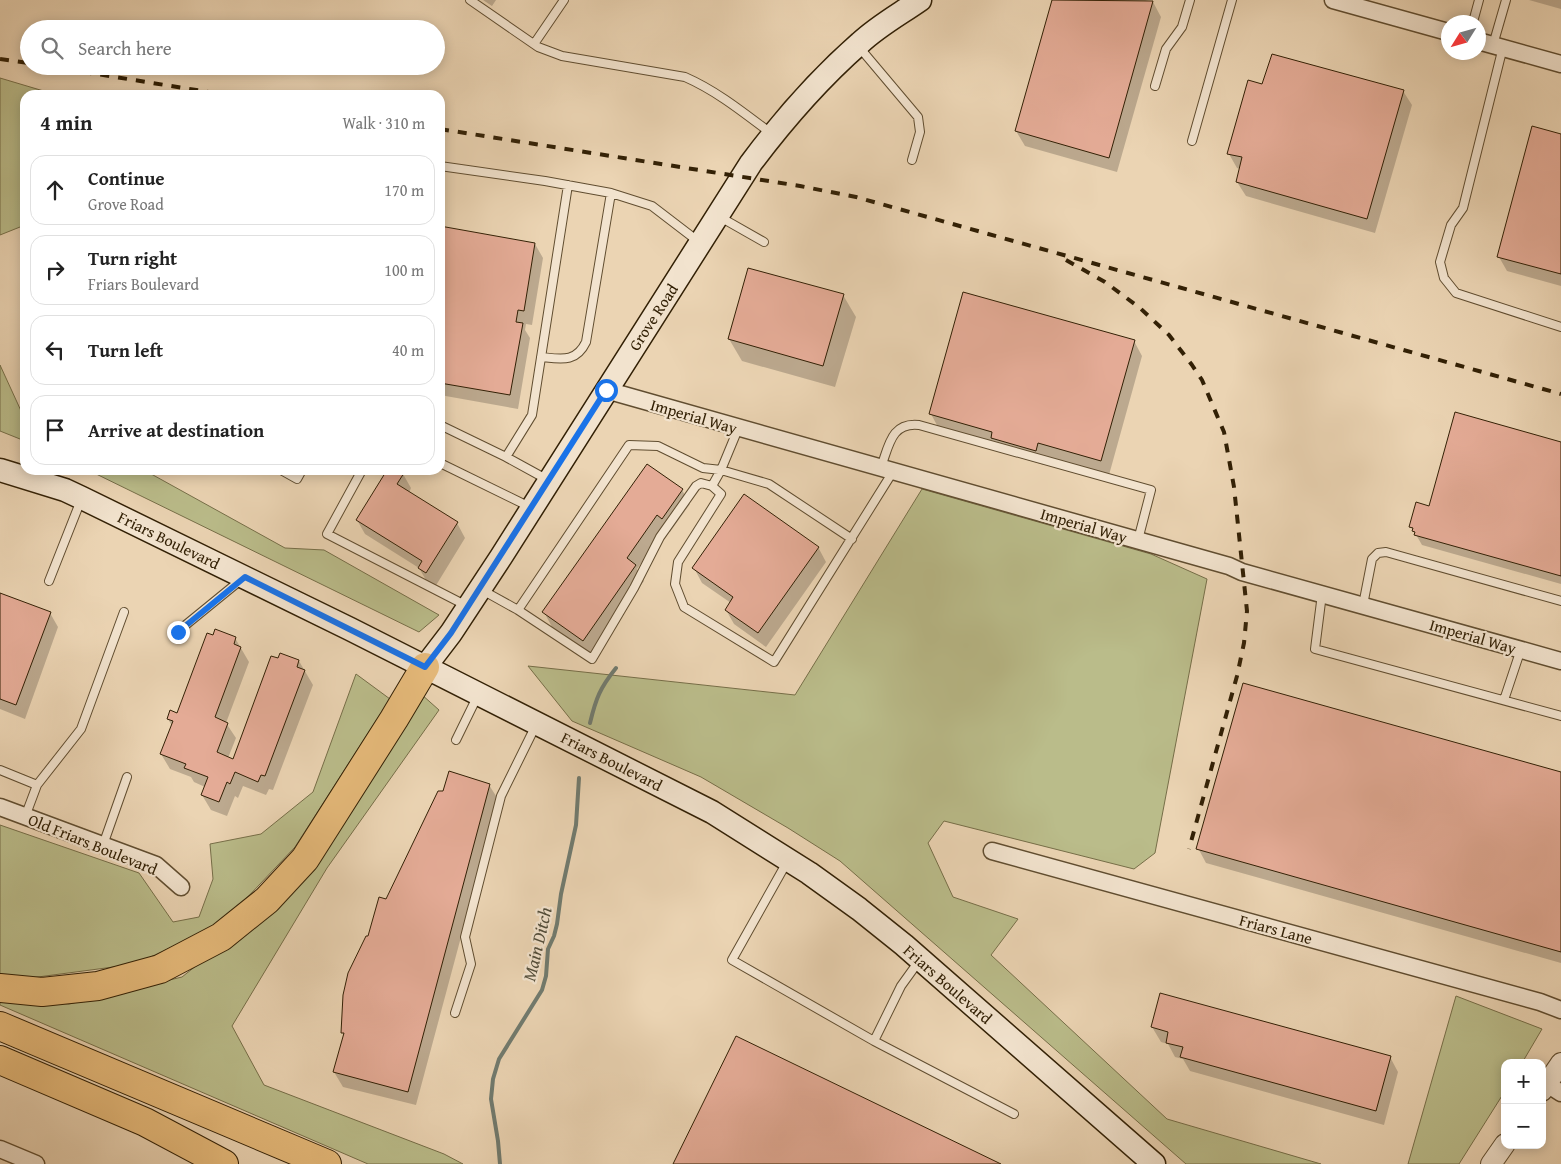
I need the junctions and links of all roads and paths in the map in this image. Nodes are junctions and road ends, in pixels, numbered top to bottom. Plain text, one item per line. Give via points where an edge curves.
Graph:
1 (470, 0) edge
2 (564, 0) edge
3 (920, 0) edge
4 (1190, 0) edge
5 (1232, 0) edge
6 (1333, 0) edge
7 (1479, 0) edge
8 (1506, 0) edge
9 (1475, 15) edge
10 (1441, 30) edge
11 (534, 44) junction
12 (1492, 44) edge
13 (857, 45) junction
14 (1561, 64) edge
15 (1155, 86) dead end
16 (772, 134) junction
17 (1192, 141) dead end
18 (912, 160) dead end
19 (445, 167) edge
20 (568, 185) junction
21 (610, 194) junction
22 (718, 216) junction
23 (764, 242) dead end
24 (701, 243) junction
25 (1561, 326) edge
26 (541, 357) junction
27 (606, 390) junction
28 (445, 427) edge
29 (738, 429) junction
30 (506, 457) junction
31 (445, 465) edge
32 (888, 469) junction
33 (0, 470) edge
34 (721, 470) junction
35 (359, 475) edge
36 (549, 480) junction
37 (712, 486) junction
38 (82, 498) junction
39 (532, 508) junction
40 (852, 539) junction
41 (1138, 540) junction
42 (245, 577) junction
43 (49, 581) dead end
44 (1322, 593) junction
45 (474, 598) junction
46 (1561, 601) edge
47 (1363, 605) junction
48 (518, 610) junction
49 (124, 612) dead end
50 (178, 632) dead end
51 (1520, 649) junction
52 (1561, 661) edge
53 (425, 667) junction
54 (478, 694) junction
55 (1504, 700) junction
56 (1561, 716) edge
57 (537, 724) junction
58 (456, 740) dead end
59 (0, 770) edge
60 (127, 777) dead end
61 (37, 784) junction
62 (0, 808) edge
63 (25, 817) junction
64 (102, 845) junction
65 (992, 851) dead end
66 (788, 860) junction
67 (181, 887) dead end
68 (920, 959) junction
69 (0, 988) edge
70 (1561, 1010) edge
71 (455, 1013) dead end
72 (0, 1026) edge
73 (874, 1041) junction
74 (0, 1060) edge
75 (1561, 1062) edge
76 (1550, 1089) edge
77 (1014, 1114) dead end
78 (0, 1149) edge
79 (1502, 1149) edge
80 (36, 1164) edge
81 (224, 1164) edge
82 (327, 1164) edge
83 (1153, 1164) edge
84 (1491, 1164) edge

1 - 11 lane
2 - 11 lane
3 - 13 main road, Grove Road
4 - 15 lane via 1182,27 1166,49
5 - 17 lane
6 - 10 street
7 - 9 lane
8 - 12 lane
11 - 16 lane via 562,56 685,77 724,98
12 - 14 street
12 - 25 lane via 1463,208 1451,226 1440,262 1444,278 1456,293
13 - 16 main road, Grove Road via 822,78
13 - 18 lane via 918,117 920,132
16 - 22 main road, Grove Road via 741,176
19 - 20 lane
20 - 21 lane
20 - 26 lane
21 - 24 lane via 652,206
21 - 26 lane via 586,342 581,352 573,357
22 - 23 lane
22 - 24 main road, Grove Road
24 - 27 main road, Grove Road
26 - 30 lane via 532,415
27 - 29 street, Imperial Way
27 - 36 main road, Grove Road
28 - 30 lane
29 - 32 street, Imperial Way
29 - 34 lane
30 - 36 lane
31 - 39 lane
32 - 40 lane
32 - 41 street, Imperial Way
32 - 41 lane via 896,431 909,424 1151,490
33 - 38 main road, Friars Boulevard
34 - 37 lane
34 - 40 lane via 769,484
34 - 48 lane via 703,468 658,446 629,445
35 - 45 lane via 327,534
36 - 39 main road, Grove Road
37 - 40 lane via 721,494 678,562 675,584 684,607 774,662
37 - 48 lane via 701,483 696,486 665,529 592,659
38 - 42 main road, Friars Boulevard
38 - 43 lane
39 - 45 main road, Grove Road
41 - 44 street, Imperial Way
42 - 50 lane
42 - 53 main road, Friars Boulevard
44 - 47 street, Imperial Way
44 - 55 lane via 1315,649
45 - 48 lane
45 - 53 main road, Grove Road
46 - 47 lane via 1386,552 1378,553 1372,559
47 - 51 street, Imperial Way
49 - 61 lane via 81,729
51 - 52 street, Imperial Way
51 - 55 lane
53 - 54 main road, Friars Boulevard
53 - 69 highway via 305,859 267,900 221,937 160,969 98,986 42,992
54 - 57 main road, Friars Boulevard
54 - 58 lane
55 - 56 lane
57 - 66 main road, Friars Boulevard via 712,812
57 - 71 lane via 501,796 465,937 471,964
59 - 61 lane
60 - 64 lane
61 - 63 lane
62 - 63 street, Old Friars Boulevard
63 - 64 street, Old Friars Boulevard
64 - 67 street, Old Friars Boulevard via 156,865
65 - 70 street, Friars Lane
66 - 68 main road, Friars Boulevard via 859,909
66 - 73 lane via 732,960
68 - 73 lane via 901,986
68 - 83 main road, Friars Boulevard
72 - 82 highway
73 - 77 lane
74 - 81 highway via 145,1122
75 - 76 street
78 - 80 street
79 - 84 street

